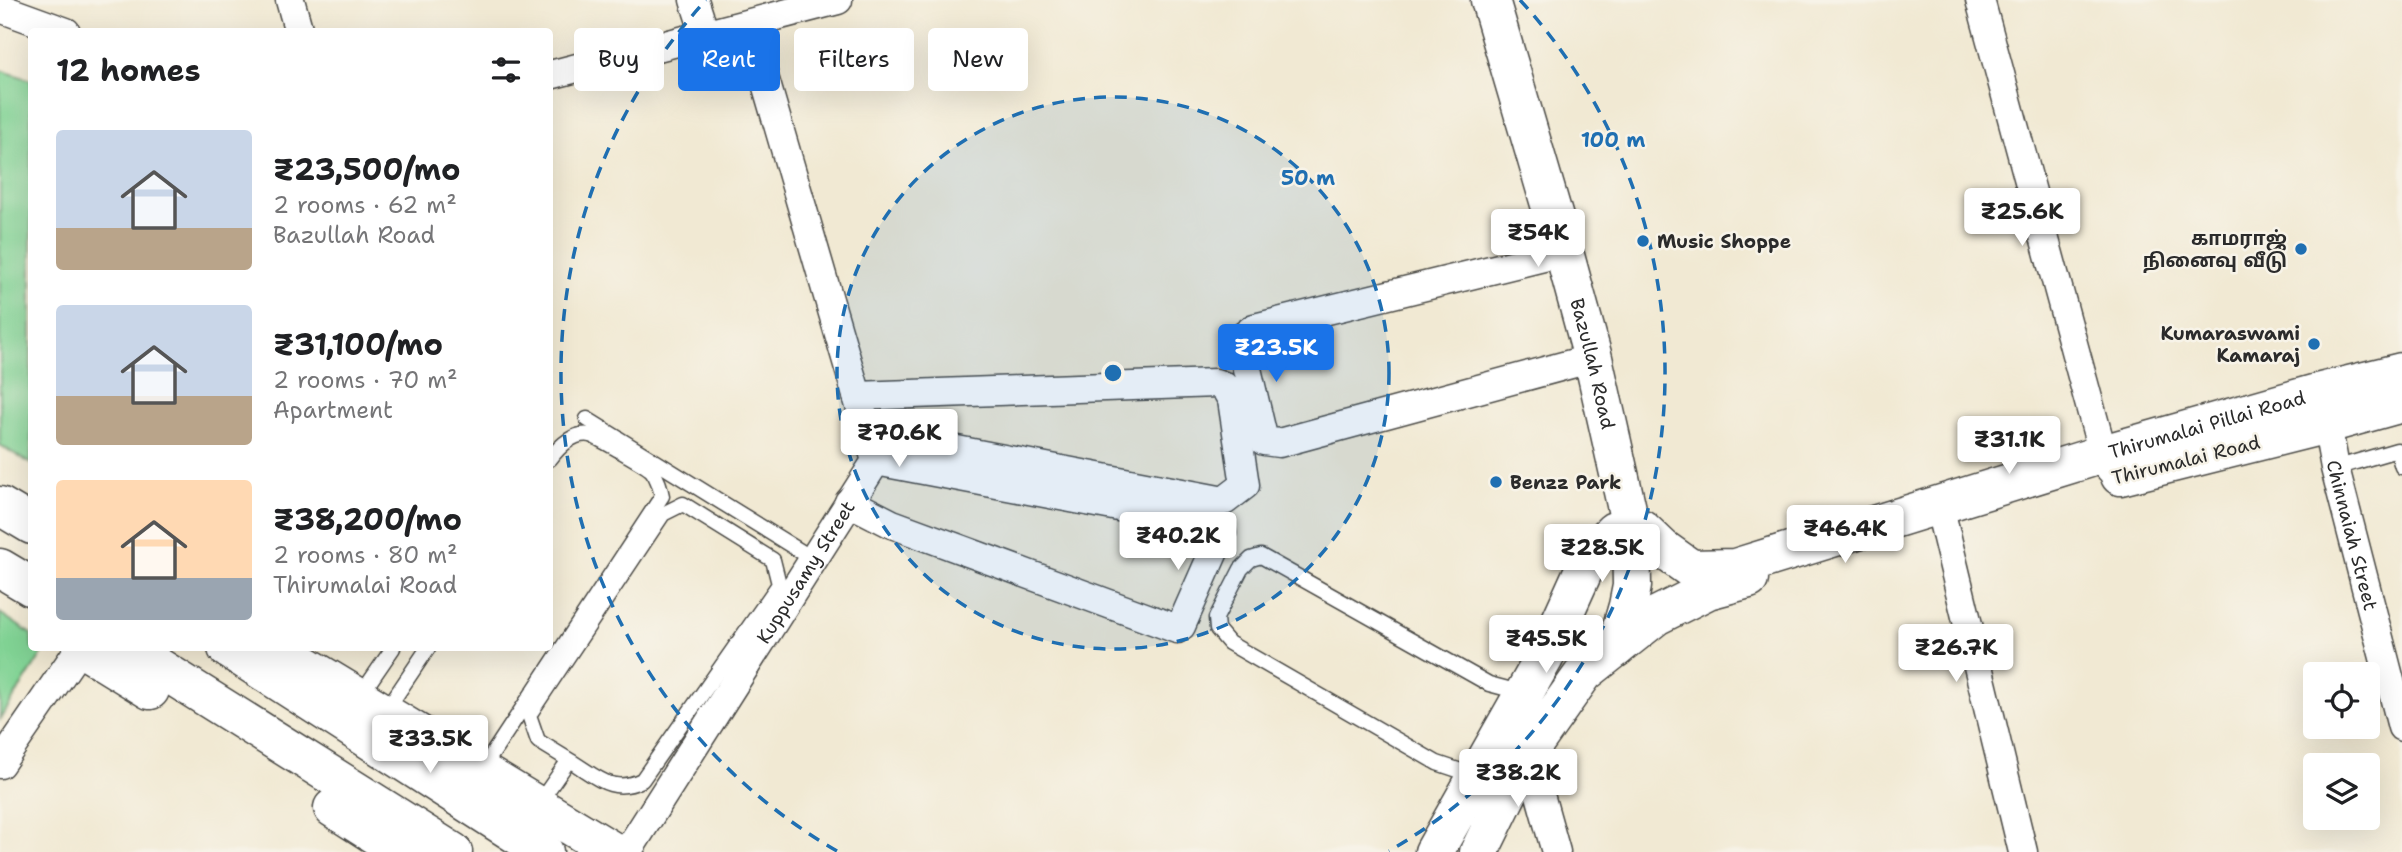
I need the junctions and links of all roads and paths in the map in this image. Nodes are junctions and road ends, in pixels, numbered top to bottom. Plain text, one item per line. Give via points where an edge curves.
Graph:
1 (290, 0) edge
2 (694, 0) edge
3 (838, 0) edge
4 (1490, 0) edge
5 (1980, 0) edge
6 (0, 8) edge
7 (749, 24) junction
8 (55, 28) edge
9 (298, 28) edge
10 (703, 28) edge
11 (731, 28) edge
12 (678, 41) edge
13 (553, 74) edge
14 (1564, 252) junction
15 (1593, 358) junction
16 (2402, 372) edge
17 (857, 396) junction
18 (2402, 403) edge
19 (587, 419) dead end
20 (2327, 424) junction
21 (868, 433) junction
22 (2400, 449) edge
23 (553, 455) edge
24 (876, 461) junction
25 (2109, 466) junction
26 (2402, 467) edge
27 (2335, 468) junction
28 (849, 502) junction
29 (0, 506) edge
30 (1941, 516) junction
31 (28, 523) edge
32 (1631, 527) junction
33 (813, 559) junction
34 (0, 568) edge
35 (28, 585) edge
36 (1708, 590) junction
37 (1616, 648) junction
38 (79, 651) edge
39 (86, 651) edge
40 (133, 651) edge
41 (232, 651) edge
42 (282, 651) edge
43 (392, 651) edge
44 (425, 651) edge
45 (1524, 694) junction
46 (2398, 696) edge
47 (372, 706) junction
48 (2402, 727) edge
49 (1528, 752) junction
50 (569, 760) junction
51 (0, 764) edge
52 (481, 771) junction
53 (1477, 777) junction
54 (537, 806) junction
55 (402, 852) edge
56 (453, 852) edge
57 (544, 852) edge
58 (614, 852) edge
59 (627, 852) edge
60 (1434, 852) edge
61 (1479, 852) edge
62 (1556, 852) edge
63 (2023, 852) edge

1 - 9 street
2 - 10 street
3 - 7 street
4 - 14 main road, Bazullah Road
5 - 25 street
6 - 8 street
7 - 11 street
7 - 17 street
12 - 13 street
14 - 15 main road, Bazullah Road
14 - 15 street via 1254,328 1240,339 1264,441 1279,443
15 - 32 main road, Bazullah Road
16 - 25 main road, Thirumalai Pillai Road via 2317,393
17 - 21 street
17 - 21 street via 1216,383 1233,400 1244,485 1224,501
18 - 20 main road, Thirumalai Road
19 - 33 lane
20 - 25 main road, Thirumalai Road
20 - 27 street, Chinnaiah Street
21 - 24 street
22 - 26 lane
22 - 27 lane
23 - 52 lane via 573,438 590,435 651,469 662,496
24 - 28 street, Kuppusamy Street
24 - 28 street via 1218,526 1222,533 1177,629 892,524
25 - 30 main road, Thirumalai Pillai Road
27 - 46 street, Chinnaiah Street
28 - 33 street, Kuppusamy Street
29 - 31 main road
30 - 32 main road, Thirumalai Pillai Road via 1735,568 1691,569 1642,529
30 - 36 main road
30 - 63 street
32 - 36 main road via 1654,570 1673,588
32 - 37 main road via 1632,586
32 - 45 main road via 1614,531 1591,554 1558,632
33 - 59 street, Kuppusamy Street
34 - 35 main road
36 - 37 main road via 1656,616
37 - 49 main road via 1584,673
38 - 51 street
39 - 55 main road
40 - 56 main road
41 - 57 main road
42 - 47 main road
43 - 47 lane
44 - 47 lane
45 - 53 main road
45 - 53 lane via 1489,684 1261,556 1241,569 1216,618 1217,629 1229,643 1437,763
46 - 48 street, Chinnaiah Street
47 - 52 main road
49 - 61 main road
49 - 62 street
50 - 50 lane via 538,741 529,715 663,514 684,504 773,560 779,584 642,780 628,787 611,786
50 - 54 lane
52 - 54 main road
53 - 60 main road
54 - 58 main road

